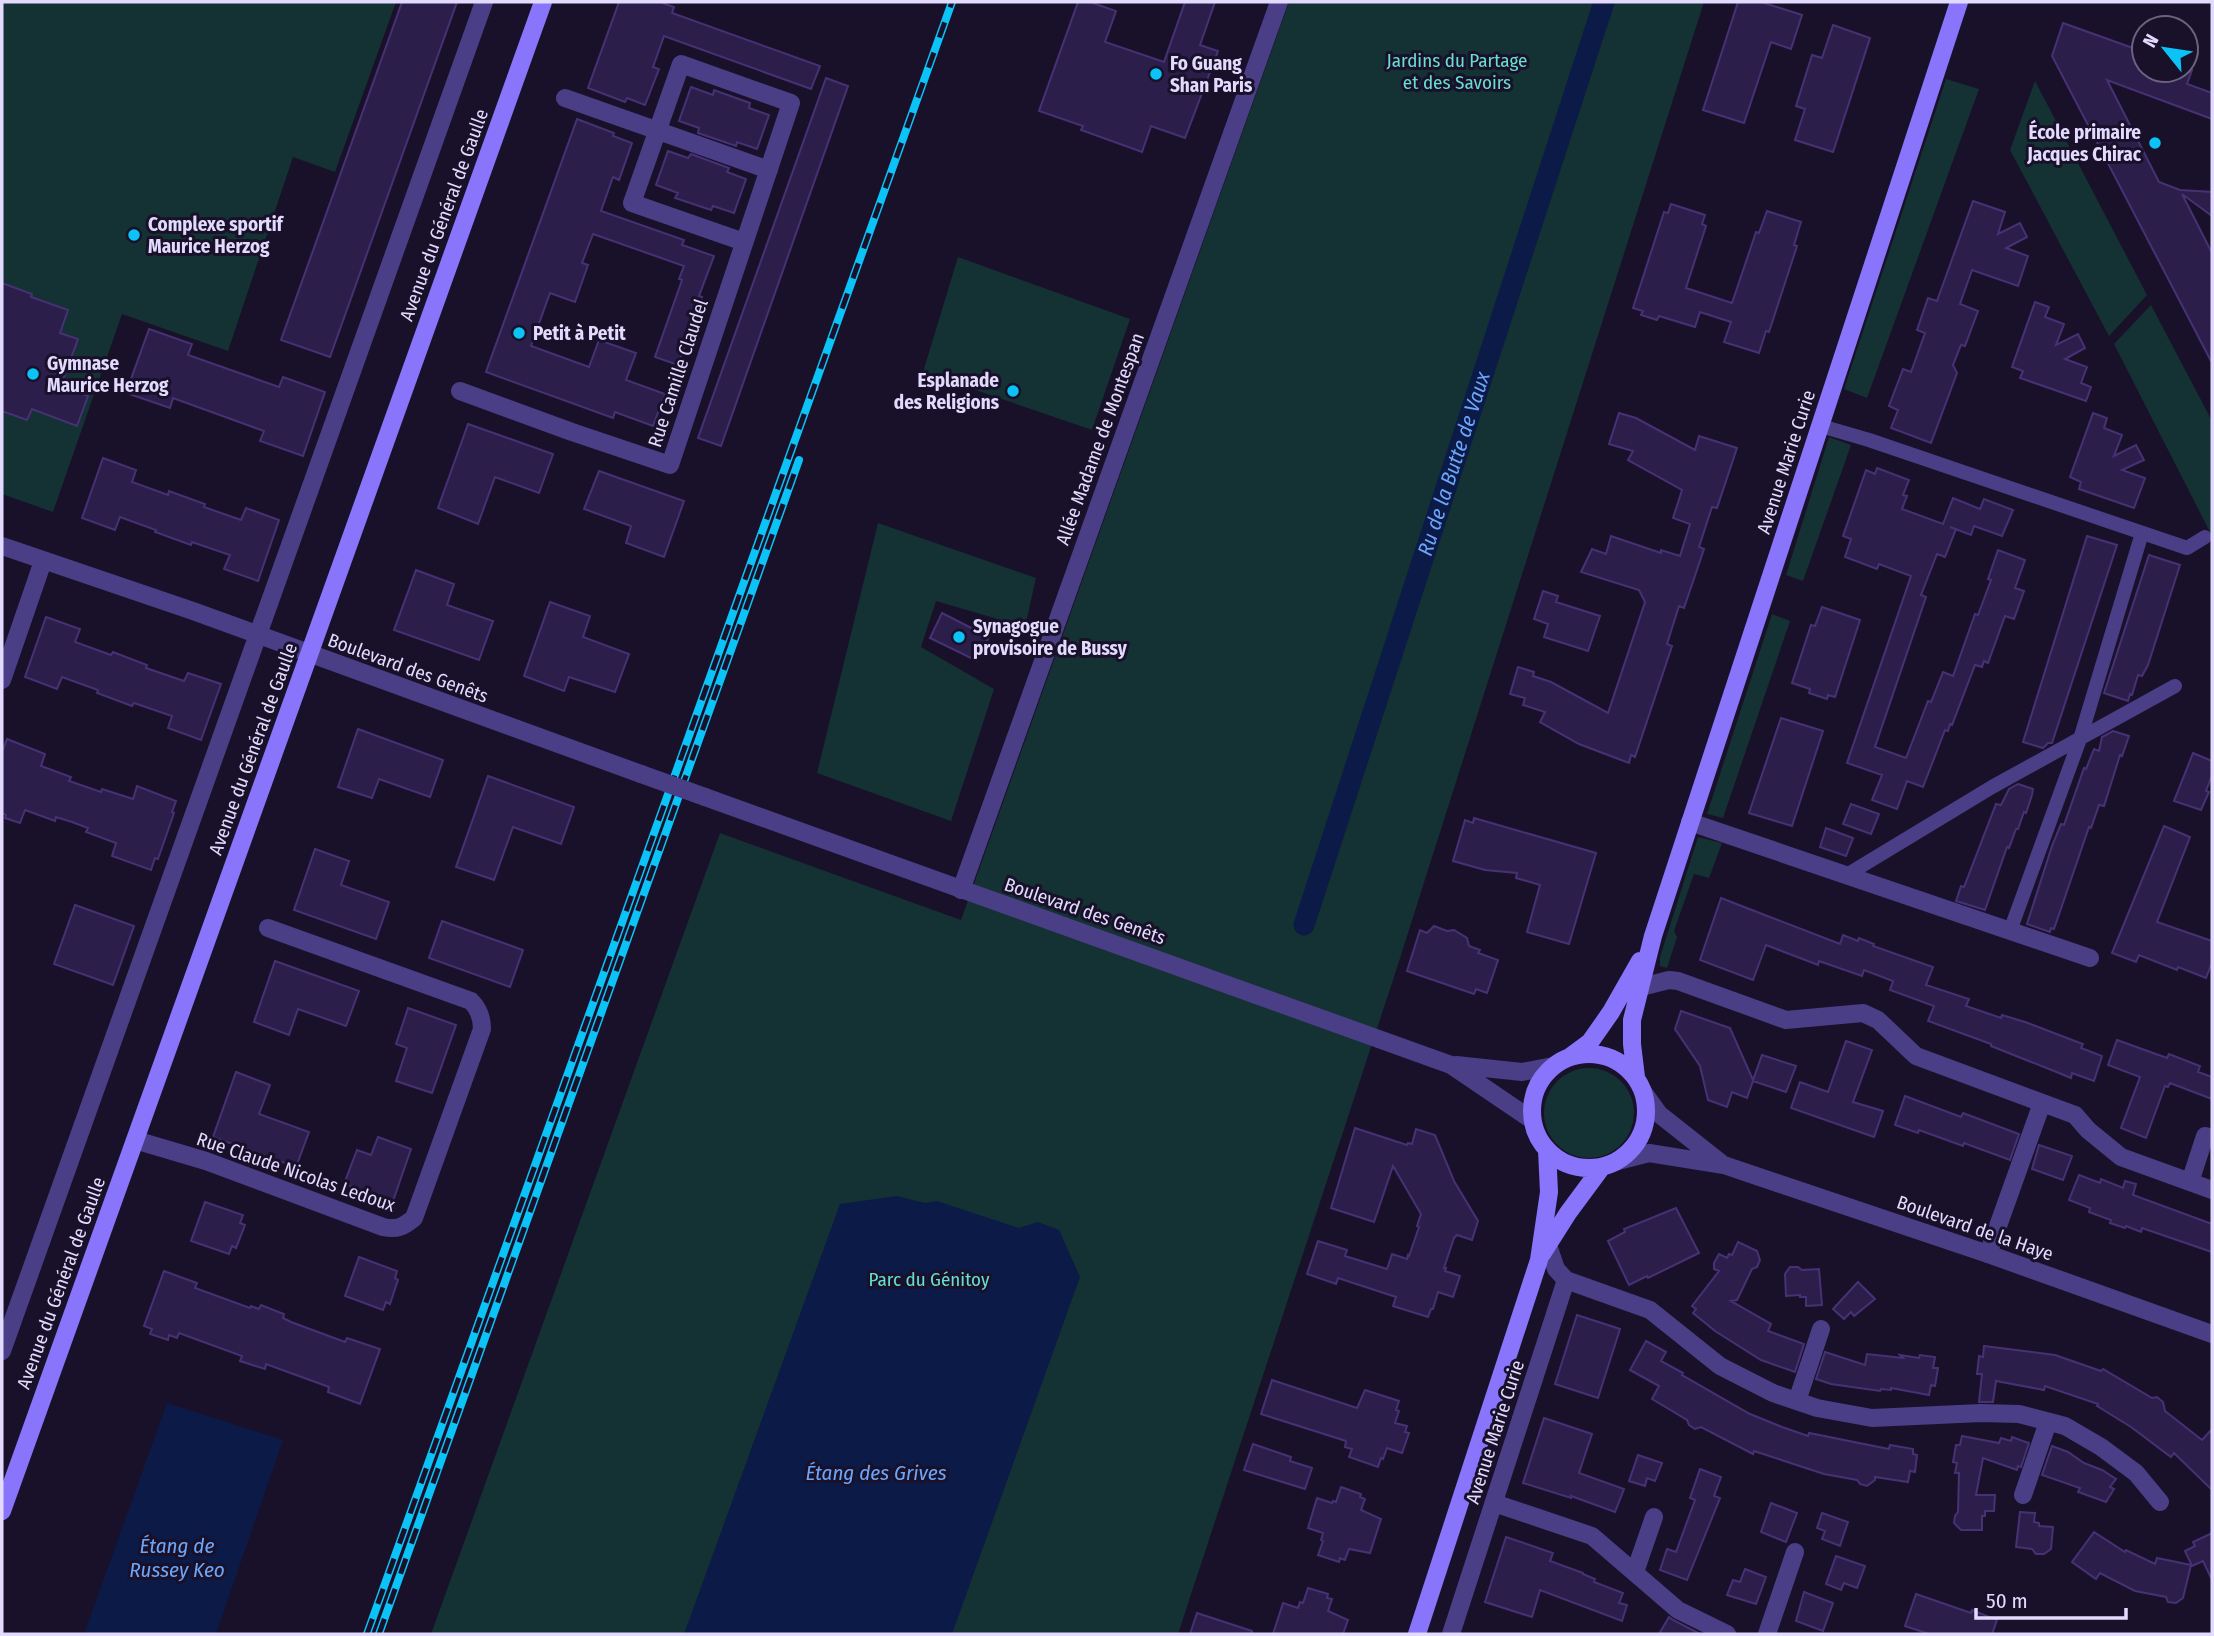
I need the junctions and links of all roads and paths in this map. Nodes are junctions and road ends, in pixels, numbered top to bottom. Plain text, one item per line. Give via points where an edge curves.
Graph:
1 (484, 2) edge
2 (543, 2) edge
3 (1279, 2) edge
4 (1959, 2) edge
5 (565, 98) dead end
6 (657, 130) junction
7 (769, 170) junction
8 (744, 242) junction
9 (460, 391) dead end
10 (1821, 426) junction
11 (2142, 533) junction
12 (2205, 537) dead end
13 (2, 546) edge
14 (43, 561) junction
15 (257, 636) junction
16 (309, 654) junction
17 (2, 680) edge
18 (2175, 686) dead end
19 (2080, 739) junction
20 (1690, 822) junction
21 (1845, 876) junction
22 (961, 890) junction
23 (268, 928) dead end
24 (2010, 931) junction
25 (1653, 936) junction
26 (2090, 958) dead end
27 (1642, 987) junction
28 (1569, 1057) junction
29 (1451, 1065) junction
30 (1553, 1066) junction
31 (1640, 1085) junction
32 (2042, 1103) junction
33 (1532, 1120) junction
34 (2212, 1138) edge
35 (135, 1140) junction
36 (1547, 1150) junction
37 (1610, 1164) junction
38 (1724, 1165) junction
39 (2190, 1182) junction
40 (2212, 1190) edge
41 (1544, 1252) junction
42 (1988, 1254) junction
43 (1566, 1280) junction
44 (1821, 1329) dead end
45 (2212, 1334) edge
46 (2, 1351) edge
47 (1797, 1401) junction
48 (2048, 1422) junction
49 (2023, 1495) dead end
50 (2160, 1502) dead end
51 (1494, 1503) junction
52 (2, 1511) edge
53 (1654, 1517) dead end
54 (1795, 1552) dead end
55 (1635, 1572) junction
56 (1417, 1634) edge
57 (1451, 1634) edge
58 (1727, 1634) edge
59 (1767, 1634) edge

1 - 15 street, Avenue du Général de Gaulle
2 - 16 main road, Avenue du Général de Gaulle
3 - 22 street, Allée Madame de Montespan
4 - 10 main road, Avenue Marie Curie
5 - 6 street
6 - 7 street
6 - 7 street, Rue Camille Claudel via 681,64 791,103
6 - 8 street, Rue Camille Claudel via 632,203
7 - 8 street, Rue Camille Claudel
8 - 9 street, Rue Camille Claudel via 670,465
10 - 11 street
10 - 20 main road, Avenue Marie Curie
11 - 12 street via 2187,548
11 - 19 street
13 - 14 street, Boulevard des Genêts
14 - 15 street, Boulevard des Genêts
14 - 17 street
15 - 16 street, Boulevard des Genêts
15 - 46 street, Avenue du Général de Gaulle
16 - 22 street, Boulevard des Genêts, bridge
16 - 35 main road, Avenue du Général de Gaulle
18 - 19 street
19 - 21 street
19 - 24 street
20 - 21 street
20 - 25 main road, Avenue Marie Curie
21 - 24 street
22 - 29 street, Boulevard des Genêts
23 - 35 street, Rue Claude Nicolas Ledoux via 477,1007 482,1029 414,1218 395,1230 383,1227 206,1161
24 - 26 street
25 - 27 main road, Avenue Marie Curie
25 - 28 main road, Avenue Marie Curie via 1611,1012 1590,1042
27 - 31 main road, Avenue Marie Curie via 1631,1030
27 - 32 street via 1670,980 1786,1020 1863,1013 1878,1020 1916,1056
28 - 30 main road
28 - 31 main road via 1606,1056 1623,1064
29 - 30 street, Boulevard des Genêts via 1522,1072
29 - 33 street, Boulevard des Genêts
30 - 33 main road via 1535,1090
31 - 37 main road via 1647,1112 1643,1132 1633,1148
31 - 38 street, Boulevard de la Haye via 1659,1114
32 - 39 street via 2075,1115 2121,1157
32 - 42 street
33 - 36 main road
34 - 39 street via 2205,1136
35 - 52 main road, Avenue du Général de Gaulle
36 - 37 main road via 1582,1168
36 - 41 main road, Avenue Marie Curie
37 - 38 street, Boulevard de la Haye via 1649,1153
37 - 41 main road, Avenue Marie Curie via 1568,1213
38 - 42 street, Boulevard de la Haye
39 - 40 street
41 - 43 street
41 - 56 main road, Avenue Marie Curie
42 - 45 street, Boulevard de la Haye
43 - 47 street via 1650,1310 1720,1366
43 - 51 street, Avenue Marie Curie
44 - 47 street
47 - 48 street via 1872,1418 1981,1413 2018,1414
48 - 49 street
48 - 50 street via 2065,1426 2101,1447 2136,1473
51 - 55 street via 1592,1536
51 - 57 street, Avenue Marie Curie
53 - 55 street
54 - 59 street
55 - 58 street via 1678,1610

